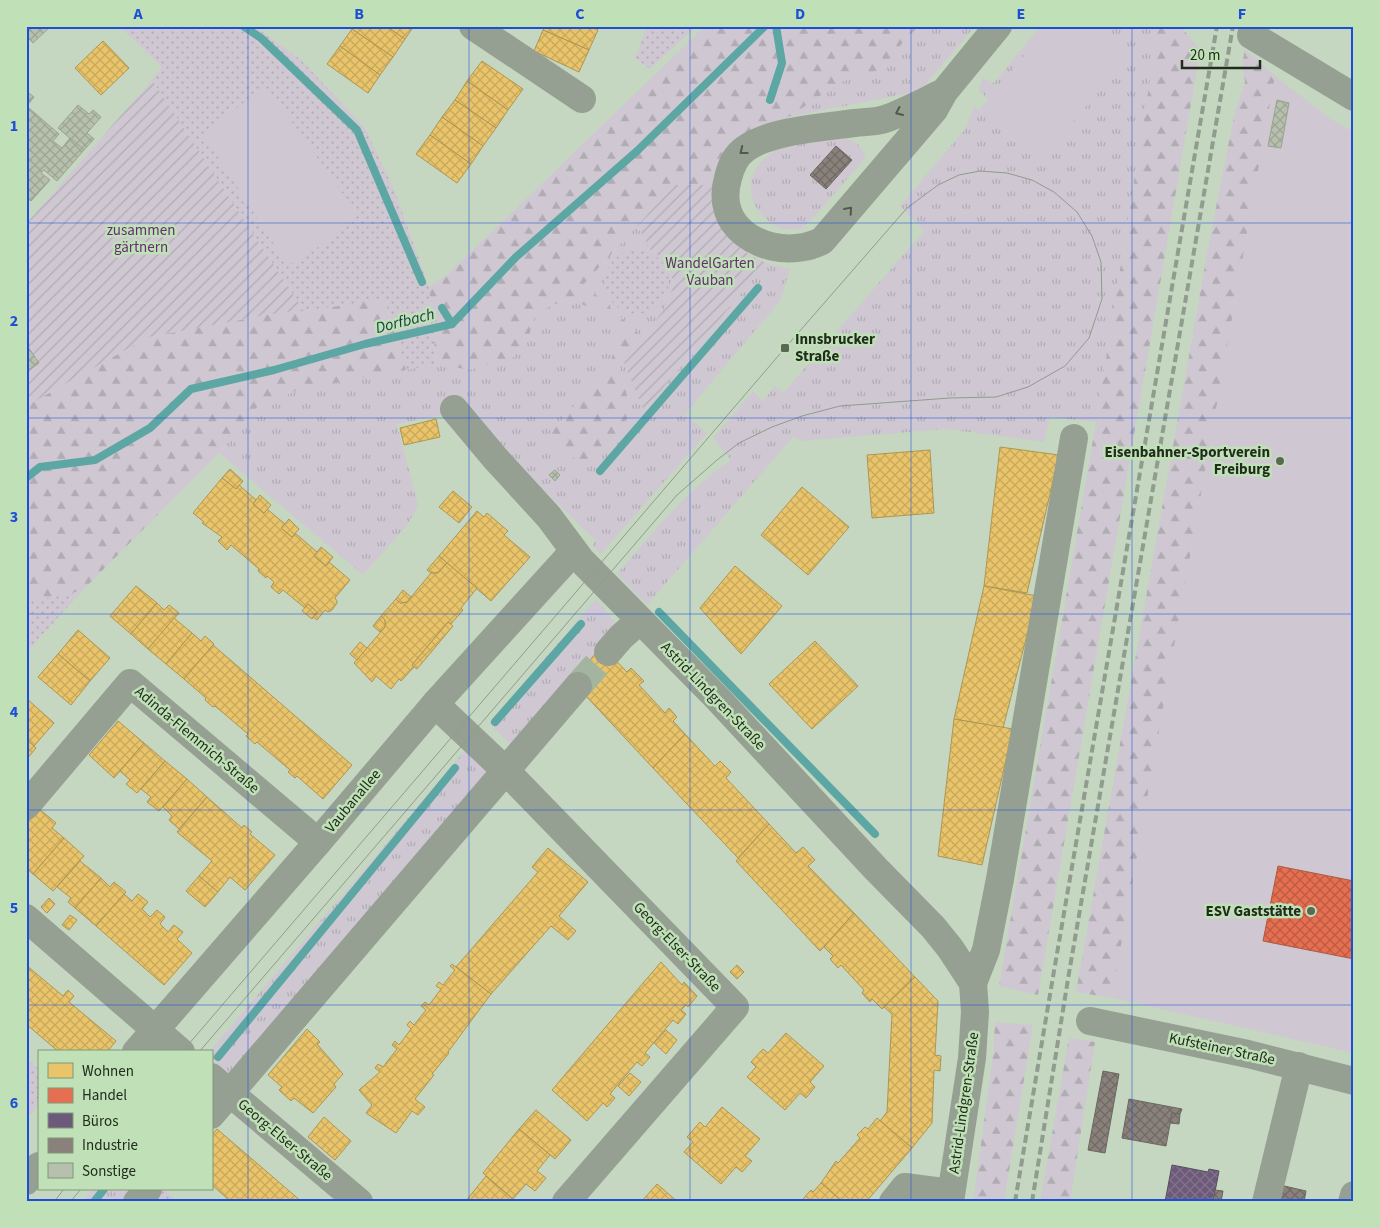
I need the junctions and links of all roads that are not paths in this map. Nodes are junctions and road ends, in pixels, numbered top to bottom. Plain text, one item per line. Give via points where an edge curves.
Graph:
1 (473, 26) edge
2 (998, 26) edge
3 (1251, 35) dead end
4 (944, 92) junction
5 (1354, 97) edge
6 (582, 99) dead end
7 (454, 409) dead end
8 (1074, 438) dead end
9 (573, 552) junction
10 (639, 621) junction
11 (608, 652) tunnel mouth
12 (578, 686) tunnel mouth
13 (436, 704) junction
14 (506, 772) junction
15 (26, 806) edge
16 (318, 842) junction
17 (26, 918) edge
18 (973, 983) junction
19 (1090, 1021) dead end
20 (155, 1029) junction
21 (138, 1050) edge
22 (179, 1050) edge
23 (1299, 1066) junction
24 (1354, 1081) edge
25 (221, 1086) edge
26 (212, 1112) edge
27 (38, 1167) edge
28 (26, 1181) edge
29 (147, 1190) edge
30 (1354, 1195) edge
31 (951, 1197) edge
32 (138, 1202) edge
33 (359, 1202) edge
34 (566, 1202) edge
35 (893, 1202) edge
36 (1266, 1202) edge
37 (1352, 1202) edge

1 - 6 street
2 - 4 street
3 - 5 street
4 -> 4 street via 884,119 800,131 745,148 737,156 726,184 729,214 735,225 754,240 798,258 806,247 822,241 934,110
7 - 9 street, Astrid-Lindgren-Straße via 549,517
8 - 18 street, Astrid-Lindgren-Straße via 1000,879 986,950
9 - 10 street, Astrid-Lindgren-Straße
9 - 13 street, Vaubanallee
10 - 11 street
10 - 18 street, Astrid-Lindgren-Straße via 933,927
12 - 14 street
13 - 14 street, Georg-Elser-Straße
13 - 16 street, Vaubanallee
14 - 25 street
14 - 34 street, Georg-Elser-Straße via 735,1007
15 - 16 street, Adinda-Flemmich-Straße via 130,683
16 - 20 street, Vaubanallee
17 - 20 street
18 - 31 street, Astrid-Lindgren-Straße via 972,1058
19 - 23 street, Kufsteiner Straße
20 - 21 street, Vaubanallee
20 - 22 street
23 - 24 street, Kufsteiner Straße
23 - 36 street
25 - 26 street
25 - 33 street, Georg-Elser-Straße
27 - 28 street
29 - 32 street
30 - 37 street
31 - 35 street, Astrid-Lindgren-Straße via 905,1187

